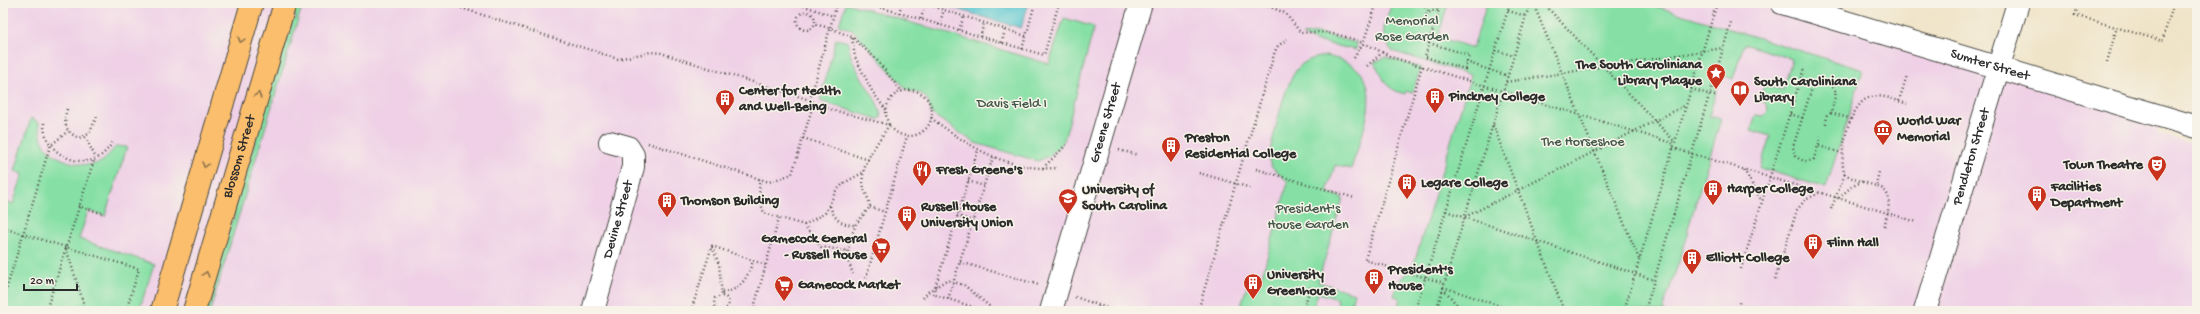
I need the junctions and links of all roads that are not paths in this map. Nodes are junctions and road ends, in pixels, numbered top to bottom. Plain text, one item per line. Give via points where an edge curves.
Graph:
1 (252, 3) edge
2 (285, 3) edge
3 (1141, 3) edge
4 (1782, 3) edge
5 (2018, 3) edge
6 (1998, 68) junction
7 (2197, 127) edge
8 (610, 142) dead end
9 (162, 311) edge
10 (194, 311) edge
11 (593, 311) edge
12 (1051, 311) edge
13 (1925, 311) edge

1 -> 9 main road
10 -> 2 main road, Blossom Street
3 - 12 street, Greene Street
4 - 6 street, Sumter Street
5 - 6 street, Pendleton Street
6 - 7 street, Sumter Street
6 - 13 street, Pendleton Street
8 - 11 street, Devine Street via 628,147 633,155 633,167

